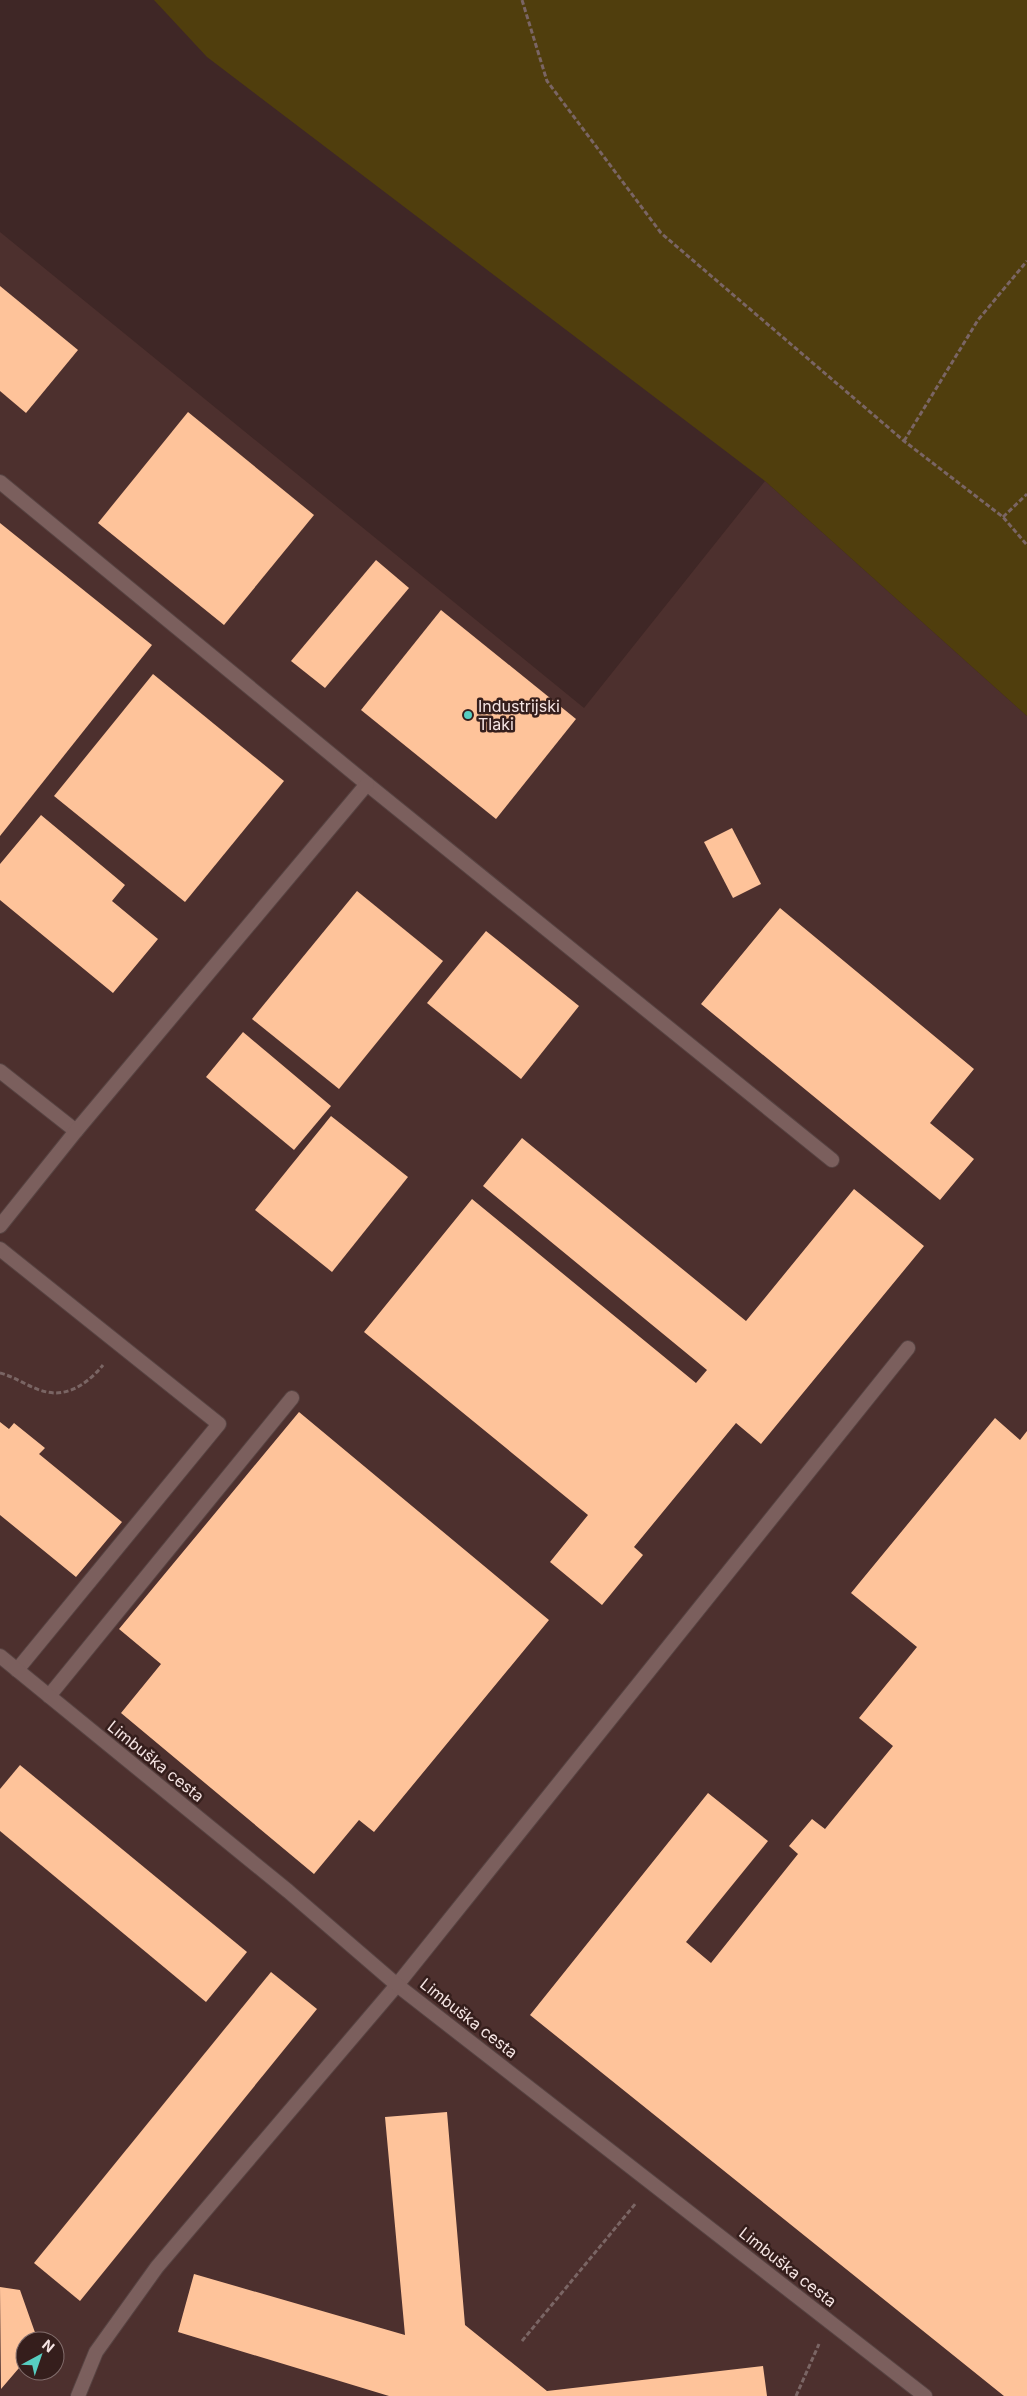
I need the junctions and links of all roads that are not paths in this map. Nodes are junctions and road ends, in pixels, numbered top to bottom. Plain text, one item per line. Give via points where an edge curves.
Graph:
1 (0, 482) edge
2 (367, 784) junction
3 (0, 1071) edge
4 (76, 1131) junction
5 (832, 1160) dead end
6 (0, 1226) edge
7 (0, 1250) edge
8 (908, 1348) dead end
9 (292, 1398) dead end
10 (0, 1656) edge
11 (17, 1670) junction
12 (49, 1696) junction
13 (397, 1985) junction
14 (78, 2396) edge
15 (926, 2396) edge

1 - 2 street
2 - 4 street
2 - 5 street
3 - 4 street
4 - 6 street
7 - 11 street via 219,1424
8 - 13 street
9 - 12 street
10 - 11 street, Limbuška cesta
11 - 12 street, Limbuška cesta
12 - 13 street, Limbuška cesta via 288,1891
13 - 14 street via 158,2267 96,2352
13 - 15 street, Limbuška cesta

